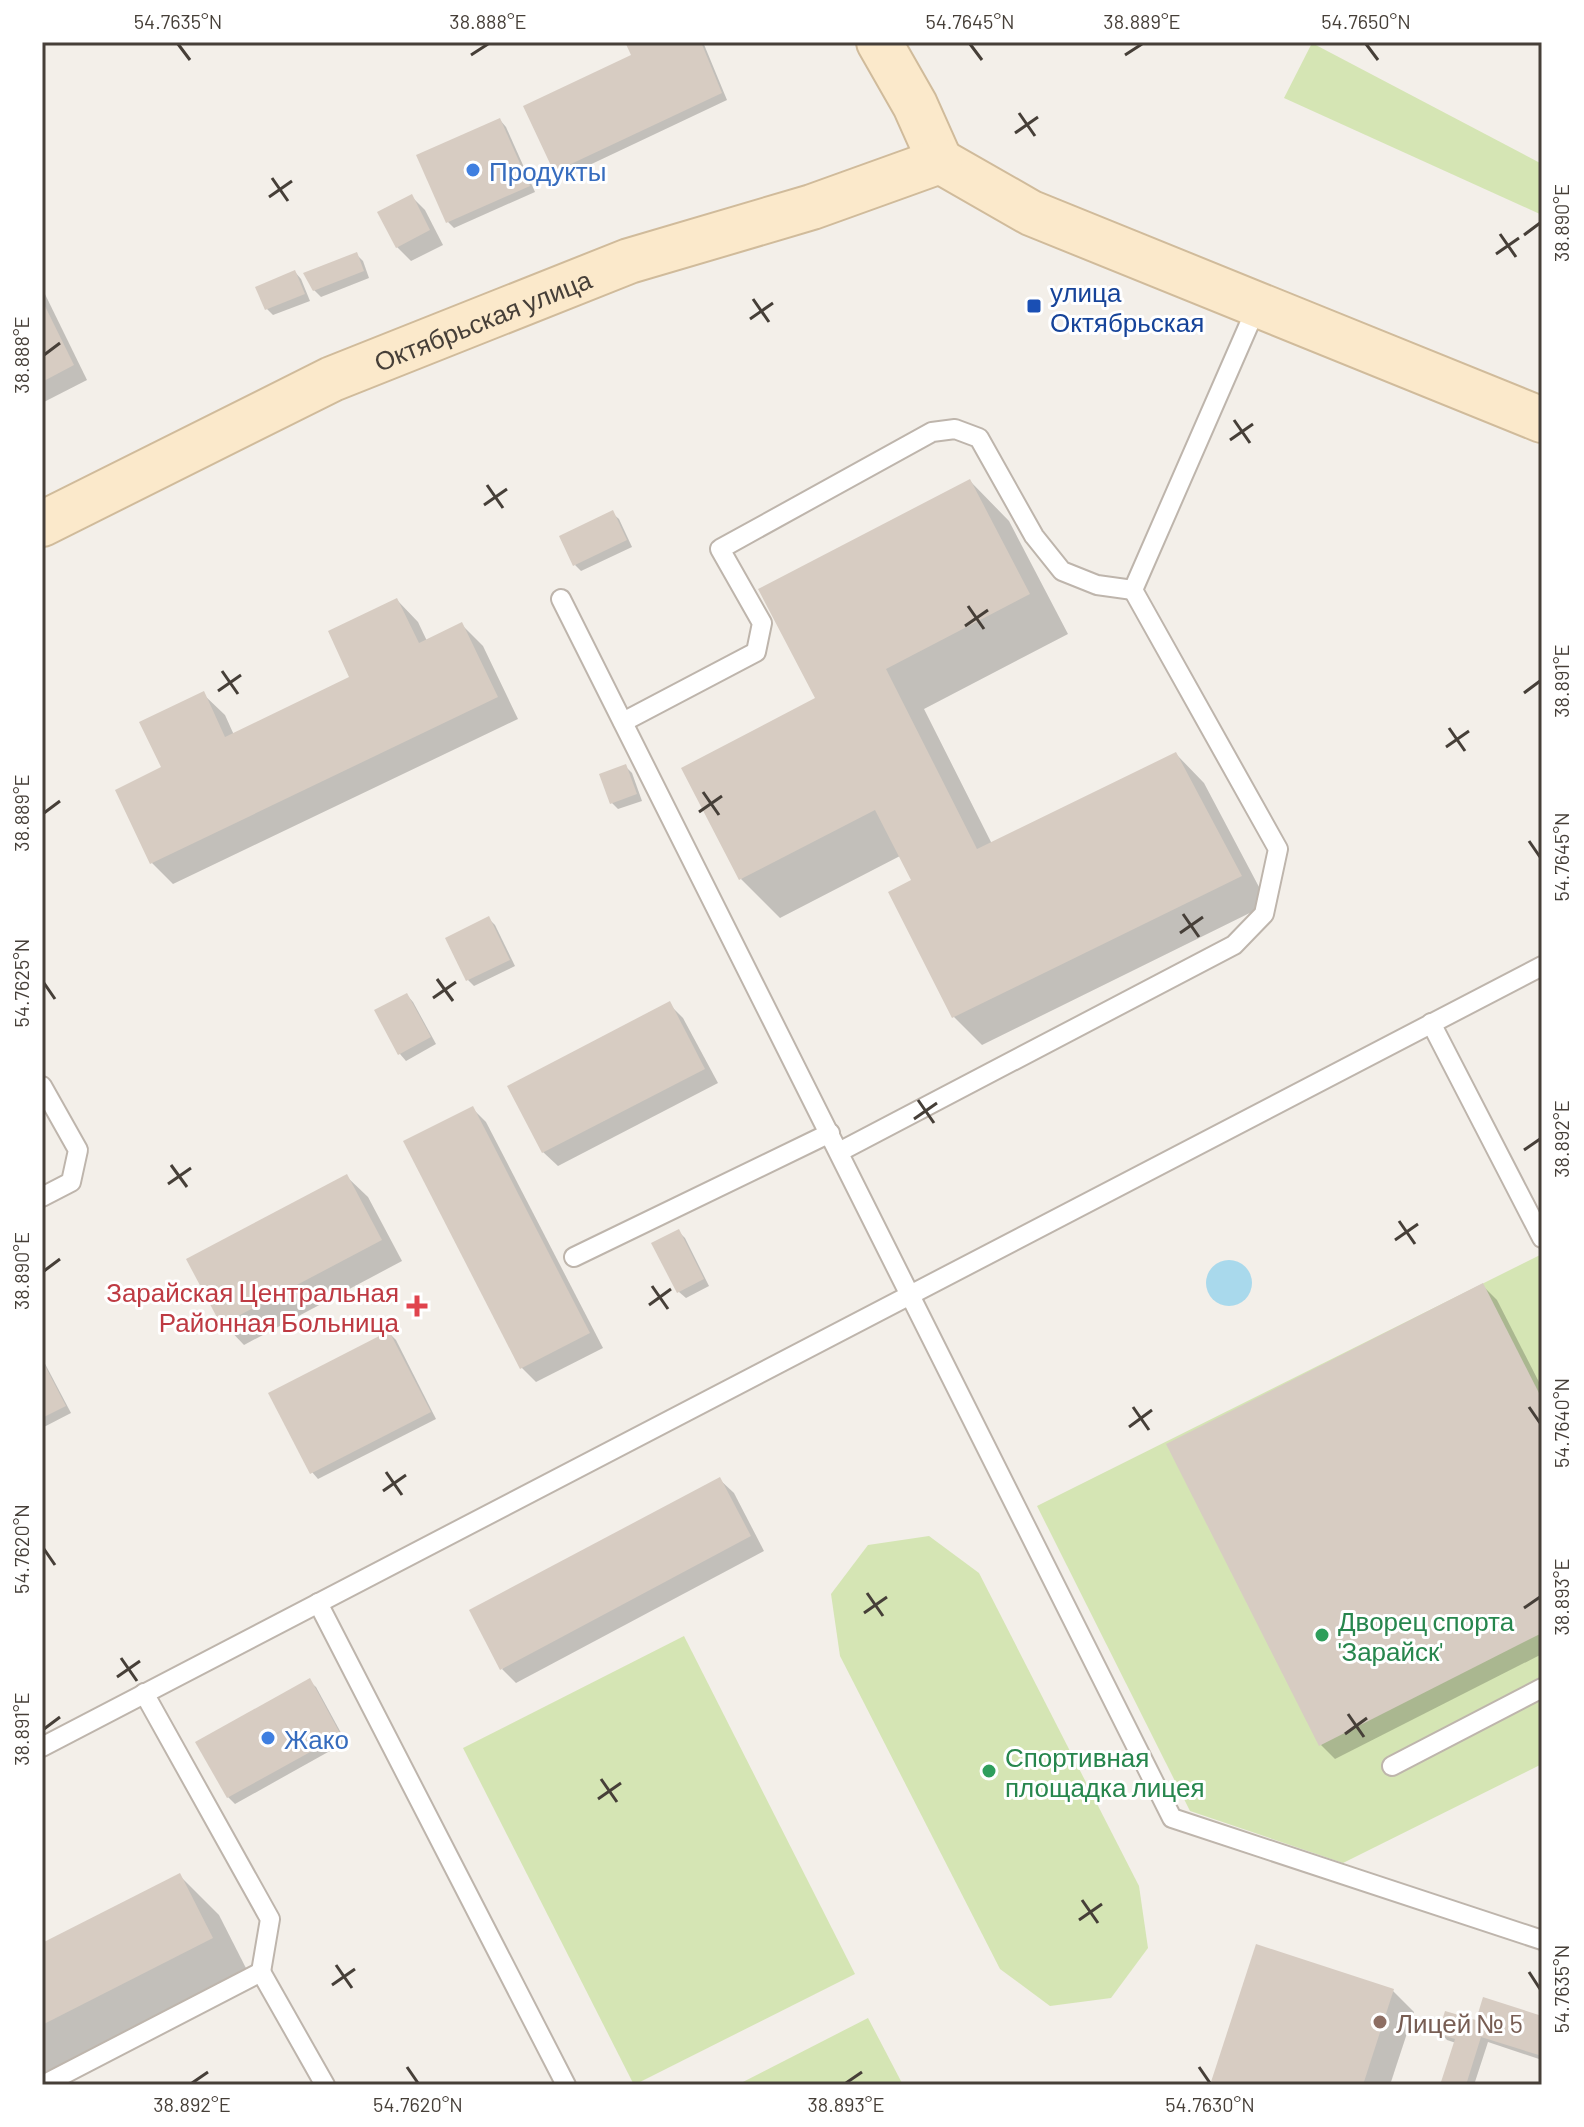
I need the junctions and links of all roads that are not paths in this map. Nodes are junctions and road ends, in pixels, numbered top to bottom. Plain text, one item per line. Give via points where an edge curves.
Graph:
1 (879, 42) edge
2 (940, 161) junction
3 (1258, 304) junction
4 (1542, 420) edge
5 (42, 524) edge
6 (1133, 590) junction
7 (561, 599) dead end
8 (623, 722) junction
9 (1542, 966) edge
10 (1431, 1023) junction
11 (42, 1086) edge
12 (830, 1133) junction
13 (839, 1152) junction
14 (42, 1197) edge
15 (1542, 1238) edge
16 (574, 1257) dead end
17 (911, 1294) junction
18 (318, 1603) junction
19 (1542, 1688) edge
20 (144, 1693) junction
21 (42, 1747) edge
22 (1392, 1766) dead end
23 (1542, 1940) edge
24 (261, 1972) junction
25 (43, 2085) edge
26 (325, 2085) edge
27 (566, 2085) edge

1 - 2 main road
2 - 3 main road via 1031,213
2 - 5 main road, Октябрьская улица via 812,207 629,261 332,379
3 - 4 main road
3 - 6 lane
6 - 8 lane via 1097,585 1062,571 1034,536 979,438 955,429 932,432 720,549 762,623 756,652
6 - 13 lane via 1278,849 1264,914 1234,945
7 - 8 lane
8 - 12 lane
9 - 10 lane
10 - 15 lane
10 - 17 lane
11 - 14 lane via 78,1150 71,1182
12 - 13 lane
12 - 16 lane
13 - 17 lane
17 - 18 lane
17 - 23 lane via 1172,1818
18 - 20 lane
18 - 27 lane
19 - 22 lane
20 - 21 lane
20 - 24 lane via 270,1919
24 - 25 lane
24 - 26 lane

